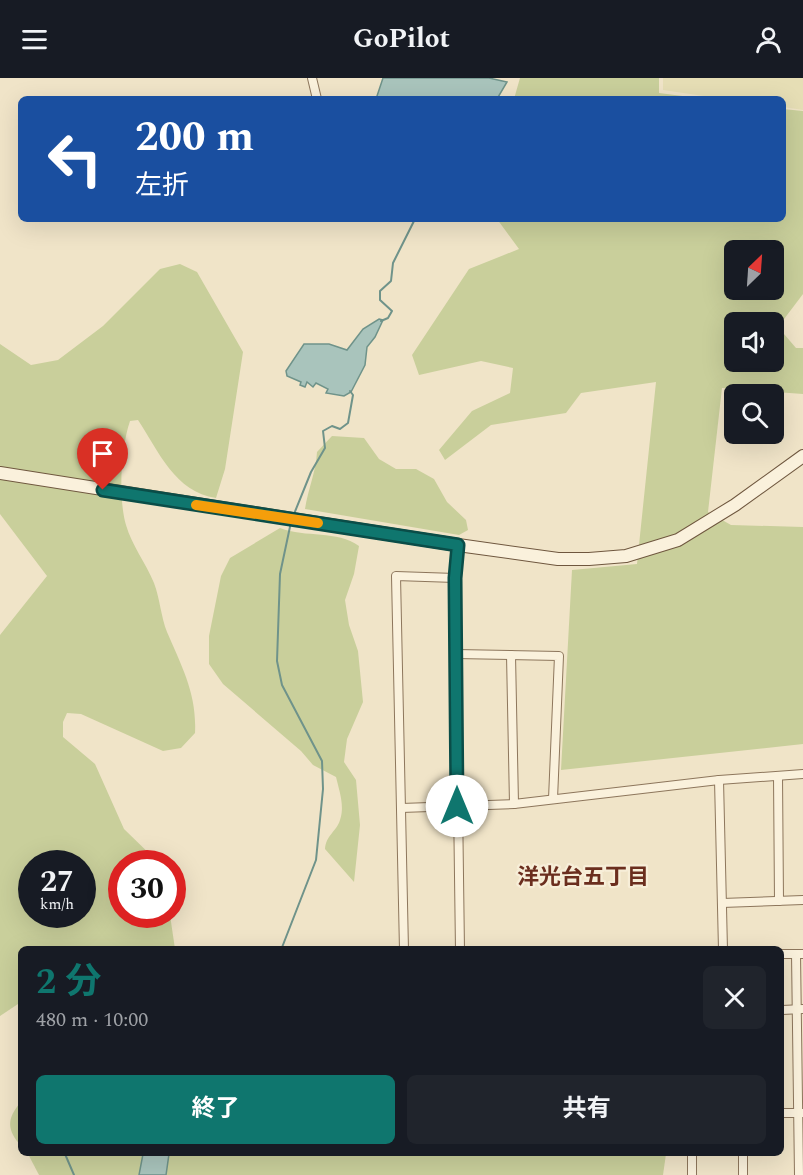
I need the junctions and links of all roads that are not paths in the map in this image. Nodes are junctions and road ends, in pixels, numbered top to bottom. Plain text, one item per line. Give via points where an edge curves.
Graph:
1 (312, 78) edge
2 (316, 96) edge
3 (803, 456) edge
4 (0, 473) edge
5 (458, 545) junction
6 (455, 578) junction
7 (456, 654) junction
8 (511, 655) junction
9 (803, 774) edge
10 (778, 776) junction
11 (719, 780) junction
12 (553, 799) junction
13 (514, 804) junction
14 (457, 806) junction
15 (400, 807) junction
16 (803, 900) edge
17 (779, 901) junction
18 (722, 903) junction
19 (404, 946) edge
20 (460, 946) edge
21 (723, 946) edge
22 (799, 954) edge
23 (784, 1010) edge
24 (800, 1010) edge
25 (800, 1061) edge
26 (784, 1113) edge
27 (801, 1113) edge
28 (692, 1156) edge
29 (743, 1156) edge
30 (801, 1164) edge
31 (692, 1175) edge
32 (743, 1175) edge
33 (799, 1175) edge

1 - 2 street
3 - 5 street via 697,531 644,551 589,560 558,559
4 - 5 street
5 - 6 street
6 - 7 street
6 - 15 street via 396,576
7 - 8 street
7 - 14 street
8 - 12 street via 559,656
8 - 13 street
9 - 10 street
10 - 11 street
10 - 17 street
11 - 12 street
11 - 18 street
12 - 13 street
13 - 14 street
14 - 15 street
14 - 20 street
15 - 19 street
16 - 17 street
17 - 18 street
18 - 21 street
22 - 24 street
23 - 24 street
24 - 25 street
25 - 27 street
26 - 27 street
27 - 30 street
28 - 31 street
29 - 32 street
30 - 33 street

